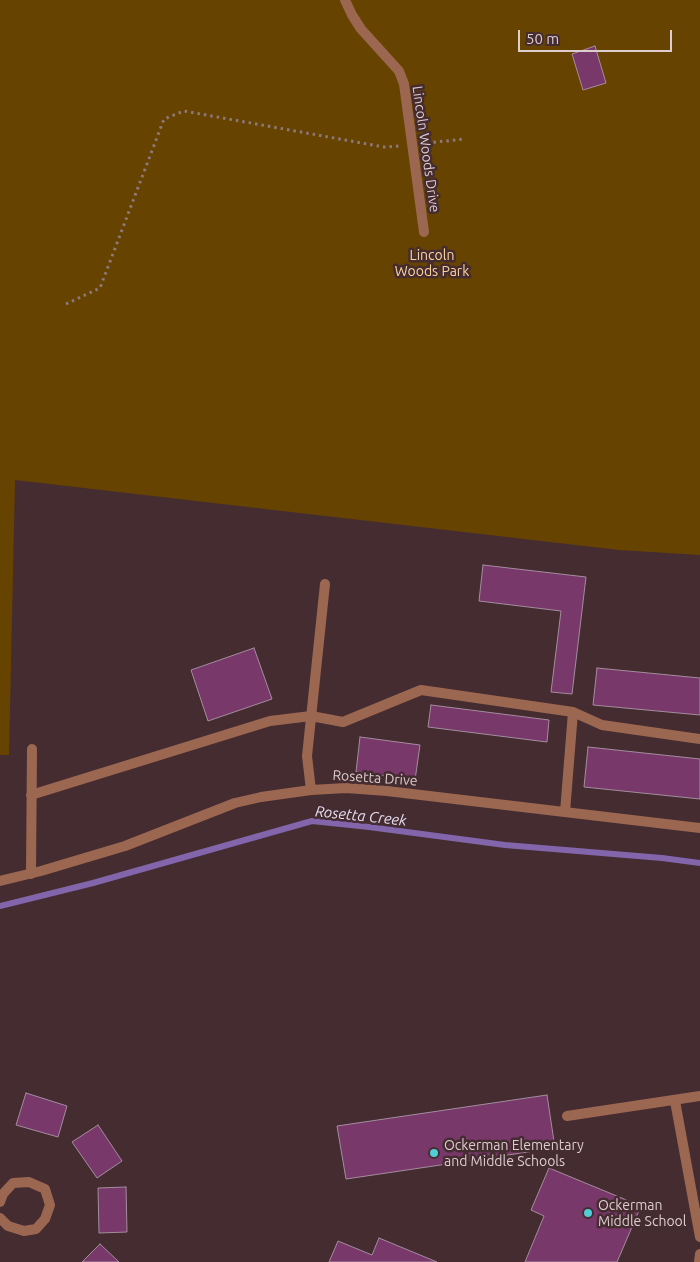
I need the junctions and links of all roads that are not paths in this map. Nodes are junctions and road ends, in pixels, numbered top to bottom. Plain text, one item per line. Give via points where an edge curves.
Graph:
1 (345, 0) edge
2 (424, 232) dead end
3 (325, 584) dead end
4 (573, 712) junction
5 (311, 716) junction
6 (700, 739) edge
7 (32, 749) dead end
8 (311, 790) junction
9 (31, 795) junction
10 (565, 812) junction
11 (700, 828) edge
12 (31, 874) junction
13 (0, 881) edge
14 (700, 1096) edge
15 (675, 1101) junction
16 (567, 1116) dead end
17 (0, 1202) edge
18 (0, 1218) edge
19 (700, 1237) edge
20 (700, 1254) edge
21 (699, 1262) edge

1 - 2 street, Lincoln Woods Drive via 361,30 399,71 404,84
3 - 5 street
4 - 5 street via 422,690 343,722
4 - 6 street via 602,725
4 - 10 street
5 - 8 street via 307,756
5 - 9 street via 270,721
7 - 9 street
8 - 10 street, Rosetta Drive via 387,791
8 - 12 street, Rosetta Drive via 262,796 235,804 125,846
9 - 12 street
10 - 11 street, Rosetta Drive
12 - 13 street, Rosetta Drive
14 - 15 street
15 - 16 street
15 - 19 street
17 - 18 street via 13,1183 29,1182 44,1189 50,1205 45,1219 36,1229 24,1231 8,1226
20 - 21 street

